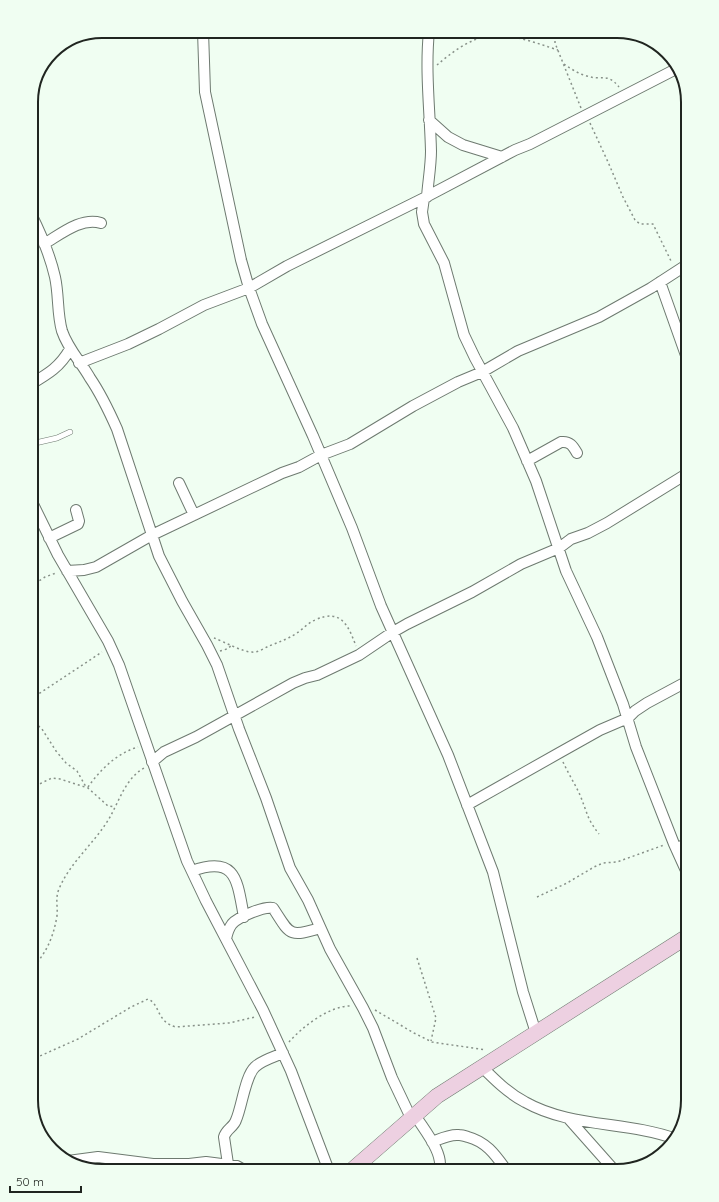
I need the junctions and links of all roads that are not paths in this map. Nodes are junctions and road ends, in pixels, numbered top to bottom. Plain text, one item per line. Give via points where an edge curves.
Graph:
1 (203, 38) edge
2 (429, 38) edge
3 (672, 71) edge
4 (429, 120) junction
5 (502, 156) junction
6 (426, 197) junction
7 (102, 223) dead end
8 (38, 230) edge
9 (44, 244) junction
10 (681, 268) edge
11 (660, 282) junction
12 (250, 288) junction
13 (681, 341) edge
14 (70, 349) junction
15 (79, 363) junction
16 (482, 372) junction
17 (38, 379) edge
18 (70, 432) dead end
19 (38, 442) edge
20 (577, 453) dead end
21 (321, 455) junction
22 (527, 461) junction
23 (681, 477) edge
24 (179, 483) dead end
25 (76, 510) dead end
26 (38, 515) edge
27 (194, 515) junction
28 (152, 535) junction
29 (49, 538) junction
30 (559, 548) junction
31 (68, 572) junction
32 (393, 632) junction
33 (681, 687) edge
34 (235, 716) junction
35 (628, 718) junction
36 (152, 763) junction
37 (467, 805) junction
38 (675, 845) junction
39 (681, 845) edge
40 (681, 859) edge
41 (192, 871) junction
42 (244, 917) junction
43 (320, 928) junction
44 (226, 939) junction
45 (681, 940) edge
46 (536, 1033) junction
47 (282, 1052) junction
48 (482, 1068) junction
49 (413, 1117) junction
50 (568, 1118) junction
51 (669, 1137) edge
52 (432, 1142) junction
53 (79, 1160) edge
54 (153, 1164) edge
55 (153, 1164) edge
56 (189, 1164) edge
57 (189, 1164) edge
58 (228, 1164) joint
59 (326, 1164) edge
60 (359, 1164) edge
61 (441, 1164) edge
62 (502, 1164) edge
63 (609, 1164) edge

1 - 12 street via 205,92 240,260
2 - 4 street
3 - 5 street
4 - 5 street via 463,145
4 - 6 street via 431,152
5 - 6 street
6 - 12 street via 287,266
6 - 16 street via 422,212 424,224 444,263 464,335
7 - 9 street via 94,221 78,224
8 - 9 street
9 - 14 street via 55,277 62,331
10 - 11 street
11 - 13 street
11 - 16 street via 599,317 518,351
12 - 15 street via 204,304 134,341
12 - 21 street via 262,324
14 - 15 street
14 - 17 street via 57,367
15 - 28 street via 97,388 118,429
16 - 21 street via 413,406 350,444
16 - 22 street via 506,415
18 - 19 lane
20 - 22 street via 570,443 561,442
21 - 27 street
21 - 32 street
22 - 30 street
23 - 30 street via 628,511 588,533 571,539
24 - 27 street
25 - 29 street via 78,524
26 - 29 street
27 - 28 street
28 - 31 street via 96,567
28 - 34 street via 166,570 213,656
29 - 31 street
30 - 32 street via 521,564
30 - 35 street via 566,571 597,637
31 - 36 street via 119,665
32 - 34 street via 360,655 294,683
32 - 37 street via 448,755
33 - 35 street via 647,703
34 - 36 street via 164,752
34 - 43 street via 290,868
35 - 37 street via 600,730
35 - 38 street via 636,747
36 - 41 street
37 - 46 street via 493,872
38 - 39 street
38 - 40 street
41 - 42 street via 220,866 231,872 236,879
41 - 44 street
42 - 43 street via 271,907 287,930 293,933 305,933
42 - 44 street via 231,926
43 - 49 street via 373,1028 392,1078
44 - 47 street
45 - 46 street
46 - 48 street
47 - 58 street via 259,1064 251,1073 235,1123 225,1133
47 - 59 street
48 - 49 street via 437,1096
48 - 50 street via 510,1093 526,1103
49 - 52 street
49 - 60 street
50 - 51 street via 650,1131
50 - 63 street
52 - 61 street
52 - 62 street via 460,1134 473,1138 486,1145
53 - 54 street via 98,1157
55 - 56 street
57 - 58 street

